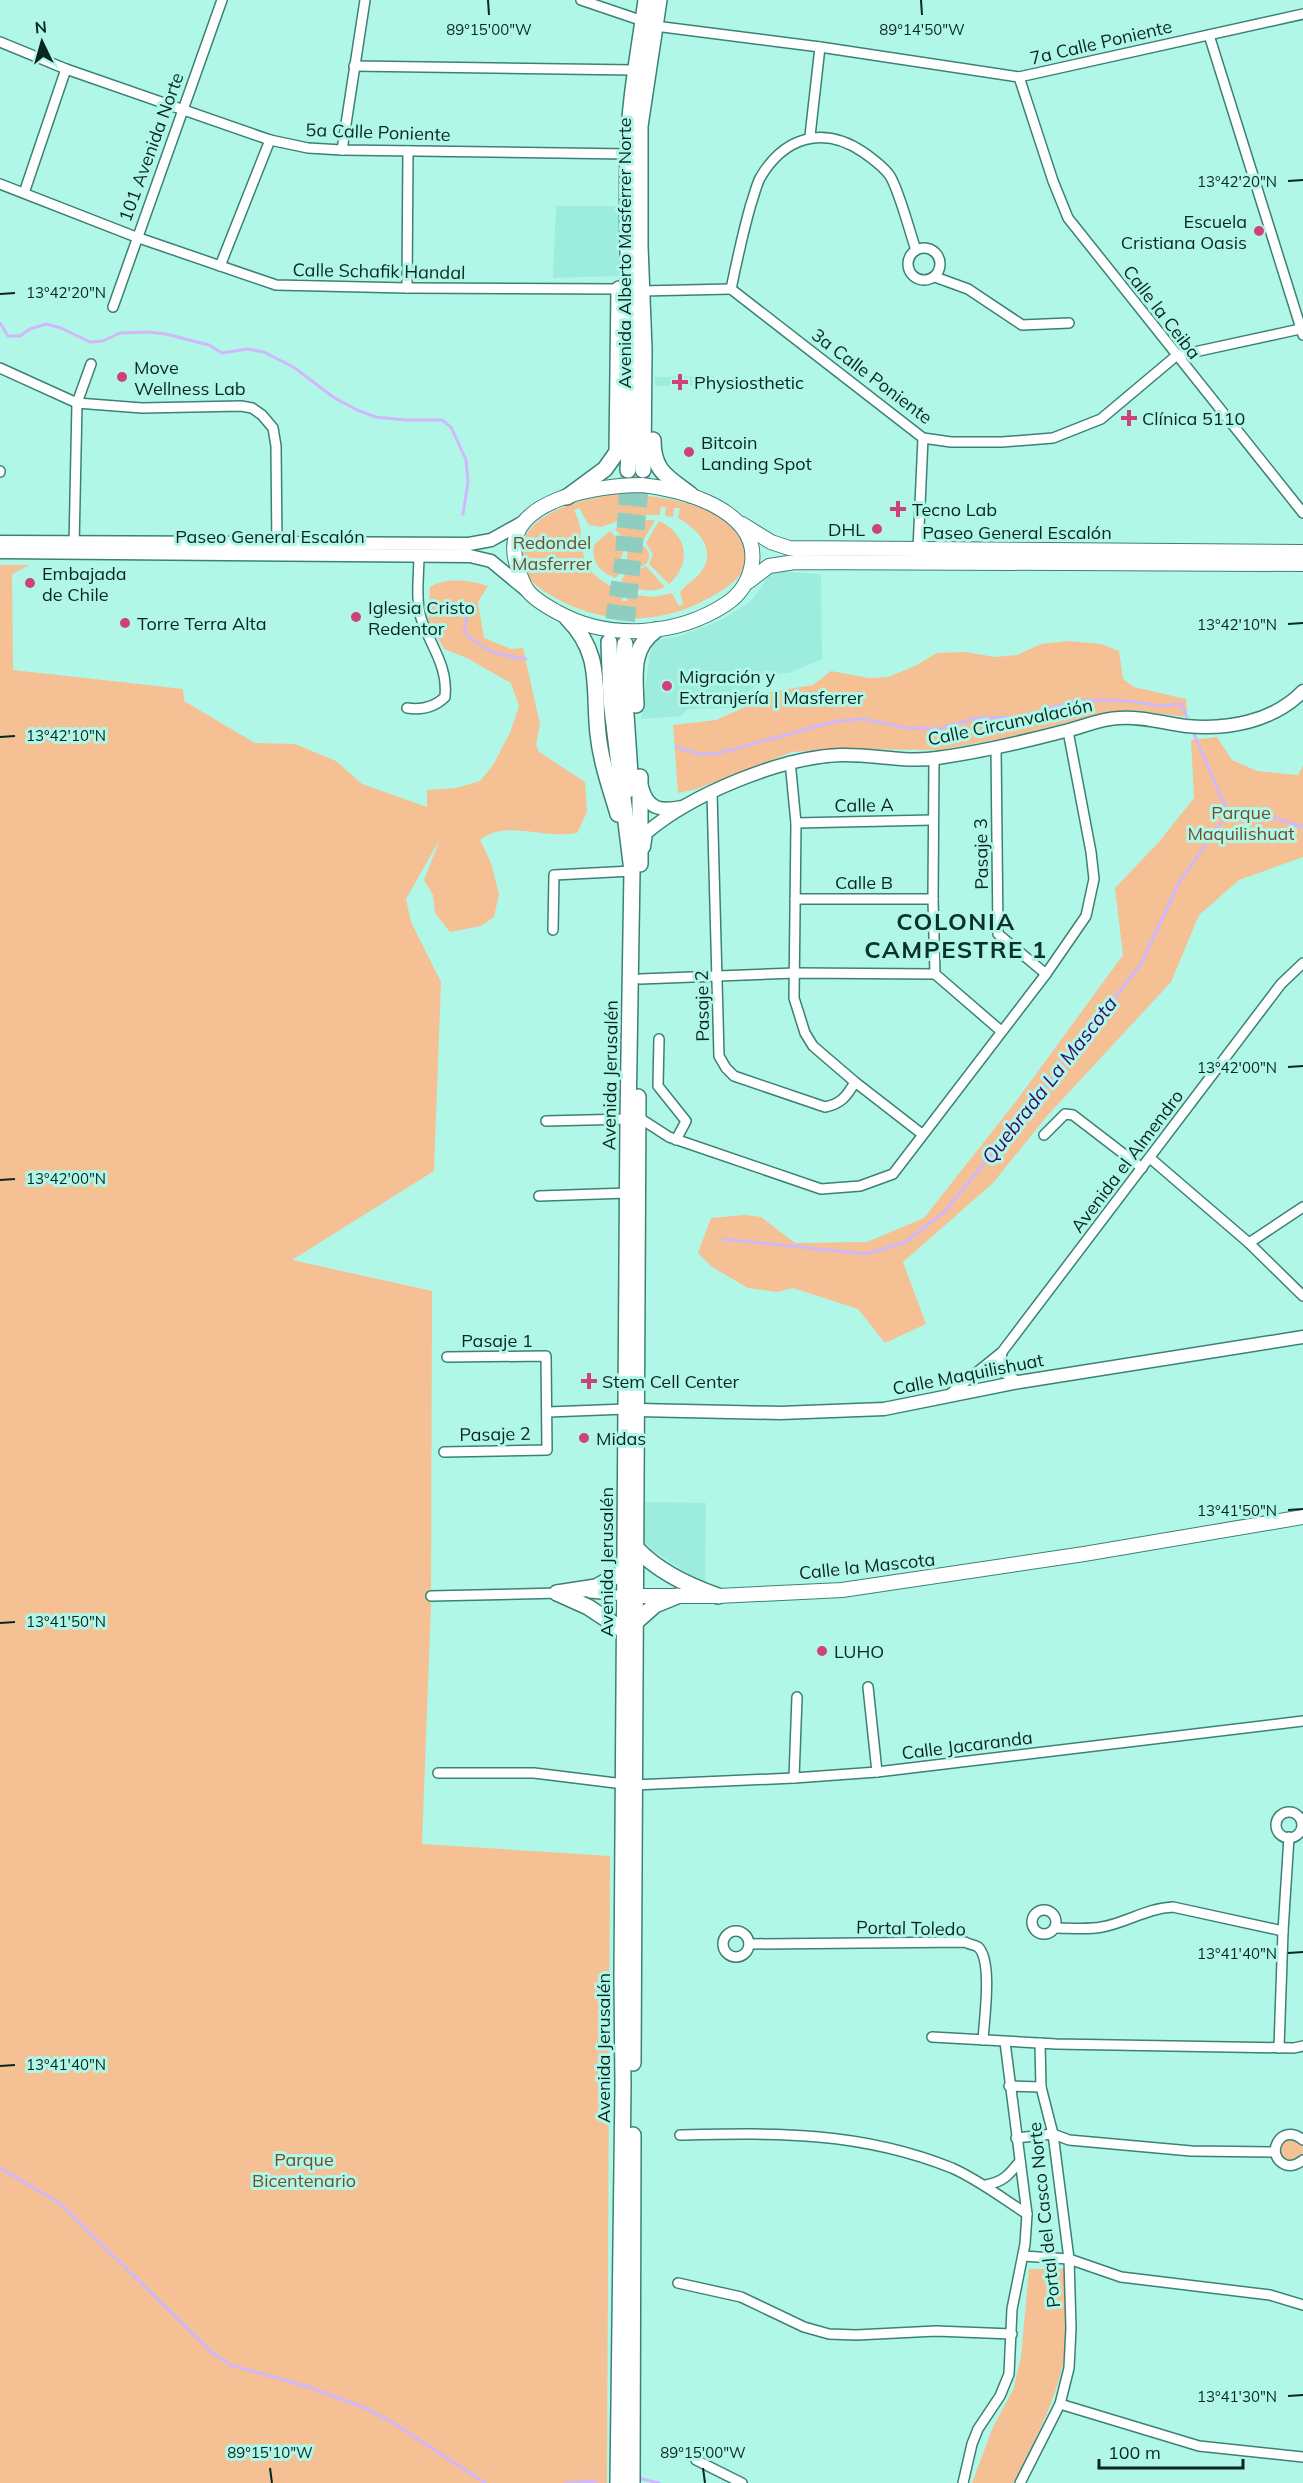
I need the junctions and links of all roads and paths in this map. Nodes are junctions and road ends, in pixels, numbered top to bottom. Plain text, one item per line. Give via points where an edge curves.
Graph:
1 (222, 0) edge
2 (365, 0) edge
3 (581, 0) edge
4 (646, 0) edge
5 (659, 0) edge
6 (1303, 14) edge
7 (649, 24) junction
8 (1209, 35) junction
9 (0, 42) edge
10 (820, 46) junction
11 (354, 66) junction
12 (66, 69) junction
13 (635, 70) junction
14 (1019, 77) junction
15 (182, 110) junction
16 (810, 136) junction
17 (270, 140) junction
18 (342, 150) junction
19 (408, 151) junction
20 (628, 154) junction
21 (0, 184) edge
22 (24, 193) junction
23 (136, 237) junction
24 (916, 250) junction
25 (220, 266) junction
26 (935, 277) junction
27 (407, 288) junction
28 (630, 289) junction
29 (731, 289) junction
30 (113, 306) dead end
31 (1069, 323) dead end
32 (1302, 330) edge
33 (1176, 356) junction
34 (91, 364) dead end
35 (0, 368) edge
36 (76, 403) junction
37 (923, 438) junction
38 (635, 470) tunnel mouth
39 (691, 495) junction
40 (567, 497) junction
41 (1303, 513) edge
42 (525, 521) junction
43 (738, 522) junction
44 (0, 542) edge
45 (74, 547) junction
46 (277, 549) junction
47 (918, 550) junction
48 (0, 552) edge
49 (1303, 552) edge
50 (419, 555) junction
51 (1303, 564) edge
52 (747, 583) junction
53 (527, 591) junction
54 (567, 618) junction
55 (656, 630) junction
56 (1303, 691) edge
57 (407, 708) dead end
58 (1068, 731) junction
59 (996, 747) junction
60 (934, 759) junction
61 (790, 761) junction
62 (640, 777) junction
63 (712, 793) junction
64 (689, 806) junction
65 (933, 820) junction
66 (796, 823) junction
67 (630, 852) junction
68 (636, 869) junction
69 (795, 899) junction
70 (933, 899) junction
71 (553, 930) dead end
72 (1303, 963) edge
73 (795, 973) junction
74 (935, 974) junction
75 (1046, 974) junction
76 (717, 976) junction
77 (640, 979) junction
78 (1001, 1031) junction
79 (659, 1039) dead end
80 (855, 1082) junction
81 (633, 1118) junction
82 (546, 1121) dead end
83 (922, 1134) junction
84 (1044, 1135) dead end
85 (676, 1140) junction
86 (1150, 1158) junction
87 (1142, 1168) junction
88 (628, 1192) junction
89 (539, 1196) dead end
90 (1303, 1207) edge
91 (1249, 1244) junction
92 (1303, 1296) edge
93 (1303, 1337) edge
94 (1002, 1352) junction
95 (447, 1356) dead end
96 (1019, 1382) junction
97 (950, 1394) junction
98 (632, 1409) junction
99 (548, 1412) junction
100 (444, 1452) dead end
101 (1303, 1517) edge
102 (637, 1549) junction
103 (626, 1570) junction
104 (557, 1593) junction
105 (431, 1596) dead end
106 (631, 1596) junction
107 (677, 1596) junction
108 (718, 1596) junction
109 (637, 1621) junction
110 (626, 1632) junction
111 (868, 1687) dead end
112 (797, 1697) dead end
113 (1303, 1721) edge
114 (877, 1772) junction
115 (438, 1773) dead end
116 (794, 1778) junction
117 (629, 1785) junction
118 (1300, 1814) edge
119 (1289, 1837) junction
120 (1055, 1928) dead end
121 (1283, 1931) junction
122 (749, 1944) dead end
123 (932, 2037) dead end
124 (983, 2040) junction
125 (1005, 2042) junction
126 (1040, 2043) junction
127 (1280, 2048) junction
128 (1300, 2048) edge
129 (1009, 2086) junction
130 (1041, 2086) junction
131 (1053, 2134) junction
132 (680, 2135) dead end
133 (1016, 2138) junction
134 (1303, 2140) edge
135 (1275, 2152) junction
136 (1303, 2160) edge
137 (1020, 2161) junction
138 (986, 2185) junction
139 (1027, 2214) junction
140 (1023, 2256) junction
141 (1069, 2259) junction
142 (678, 2283) dead end
143 (1303, 2305) edge
144 (1012, 2334) junction
145 (1060, 2404) junction
146 (1303, 2457) edge
147 (696, 2460) dead end
148 (618, 2483) edge
149 (632, 2483) edge
150 (742, 2483) edge
151 (963, 2483) edge
152 (1020, 2483) edge

1 - 15 street, 101 Avenida Norte
2 - 11 street
3 - 7 street, 7a Calle Poniente
4 - 7 main road, Avenida Alberto Masferrer Norte
5 - 7 main road, Avenida Alberto Masferrer Norte
6 - 8 street, 7a Calle Poniente
7 - 10 street, 7a Calle Poniente
7 - 13 main road, Avenida Alberto Masferrer Norte
7 - 28 main road, Avenida Alberto Masferrer Norte
8 - 14 street, 7a Calle Poniente
8 - 32 street
9 - 12 street, 5a Calle Poniente
10 - 14 street, 7a Calle Poniente
10 - 16 street
11 - 13 street
11 - 18 street
12 - 15 street, 5a Calle Poniente
12 - 22 street
13 - 20 main road, Avenida Alberto Masferrer Norte
14 - 33 street, Calle la Ceiba via 1068,218
15 - 17 street, 5a Calle Poniente
15 - 23 street, 101 Avenida Norte
16 - 24 street via 838,139 854,146 891,177
16 - 29 street via 774,159 759,180
17 - 18 street, 5a Calle Poniente
17 - 25 street
18 - 19 street, 5a Calle Poniente
19 - 20 street, 5a Calle Poniente
19 - 27 street
20 - 28 main road, Avenida Alberto Masferrer Norte
21 - 22 street
22 - 23 street
23 - 25 street, Calle Schafik Handal
23 - 30 street, 101 Avenida Norte
24 - 26 street via 926,248 939,257
24 - 26 street via 907,263 910,274 919,280
25 - 27 street, Calle Schafik Handal via 285,286
26 - 31 street via 968,290 1022,325
27 - 28 street, Calle Schafik Handal
28 - 29 street, Calle Schafik Handal
28 - 38 main road, Avenida Alberto Masferrer Norte via 644,349
28 - 39 main road via 649,301 651,315 654,459 666,475
28 - 40 main road via 617,452 605,469
29 - 37 street, 3a Calle Poniente
32 - 33 street, 3a Calle Poniente
33 - 37 street, 3a Calle Poniente via 1101,419 1053,438 992,442
33 - 41 street, Calle la Ceiba
34 - 36 street
35 - 36 street
36 - 45 street
36 - 46 street via 152,408 241,406 262,415 273,428 276,447
37 - 47 street
39 - 40 main road via 642,485 600,487
39 - 43 main road
40 - 42 main road via 545,506
42 - 46 street, Paseo General Escalón via 491,540 469,544
42 - 53 main road via 518,533 515,554
43 - 47 main road, Paseo General Escalón via 789,548
43 - 52 main road via 751,549
44 - 45 street, Paseo General Escalón
45 - 46 street, Paseo General Escalón
45 - 48 street, Paseo General Escalón
46 - 50 street, Paseo General Escalón
47 - 49 main road, Paseo General Escalón
50 - 53 street, Paseo General Escalón via 488,560
50 - 57 street via 422,620 444,667 446,688 445,697 436,704
51 - 52 main road, Paseo General Escalón via 795,562 769,566
52 - 55 main road via 726,604 691,621
53 - 54 main road
54 - 55 main road via 613,631
54 - 67 main road via 581,632 593,659 603,766
55 - 62 main road via 642,643 635,664
56 - 58 street, Calle Circunvalación via 1277,710 1238,724 1185,726 1119,718
58 - 59 street, Calle Circunvalación
58 - 75 street via 1094,879 1086,916
59 - 60 street, Calle Circunvalación
59 - 75 street, Pasaje 3 via 998,934
60 - 61 street, Calle Circunvalación via 843,755
60 - 65 street
61 - 63 street, Calle Circunvalación
61 - 66 street
62 - 64 street, Calle Circunvalación via 645,797 653,806
62 - 68 main road
63 - 64 street, Calle Circunvalación
63 - 76 street, Pasaje 2
64 - 68 street, Calle Circunvalación via 646,833
65 - 66 street, Calle A
65 - 70 street
66 - 69 street
67 - 68 main road, Avenida Jerusalén
67 - 68 main road, Avenida Jerusalén via 611,700 617,643 624,670
68 - 71 street via 554,875
68 - 77 main road, Avenida Jerusalén
68 - 81 main road, Avenida Jerusalén
69 - 70 street, Calle B
69 - 73 street
70 - 74 street
72 - 86 street, Avenida el Almendro via 1281,984
73 - 74 street
73 - 76 street
73 - 80 street via 794,998 805,1033 813,1046
74 - 78 street
75 - 78 street
76 - 77 street
76 - 80 street, Pasaje 2 via 719,1056 735,1076 825,1107 847,1097
77 - 81 main road, Avenida Jerusalén
78 - 83 street
79 - 85 street via 658,1086 686,1121
80 - 83 street
81 - 82 street
81 - 85 street
81 - 88 main road, Avenida Jerusalén
81 - 98 main road, Avenida Jerusalén
83 - 85 street via 892,1174 839,1189 821,1189
84 - 87 street via 1065,1114 1073,1115
86 - 87 street, Avenida el Almendro
86 - 91 street
87 - 94 street, Avenida el Almendro
88 - 89 street
88 - 98 main road, Avenida Jerusalén
90 - 91 street
91 - 92 street
93 - 96 street, Calle Maquilishuat
94 - 96 street via 1000,1366
94 - 97 street, Avenida el Almendro
95 - 99 street, Pasaje 1 via 546,1356
96 - 97 street, Calle Maquilishuat
97 - 98 street, Calle Maquilishuat via 884,1409 829,1412
98 - 99 street, Calle Maquilishuat
98 - 102 main road, Avenida Jerusalén
98 - 103 main road, Avenida Jerusalén
99 - 100 street, Pasaje 2 via 548,1450
101 - 108 main road, Calle la Mascota via 842,1590
102 - 106 main road, Avenida Jerusalén
102 - 108 main road via 687,1584
103 - 104 main road via 596,1587
103 - 106 main road, Avenida Jerusalén
104 - 105 street, Calle la Mascota
104 - 106 street, Calle la Mascota
104 - 110 main road via 588,1607
106 - 107 main road, Calle la Mascota
106 - 109 main road, Avenida Jerusalén
106 - 110 main road, Avenida Jerusalén
107 - 108 main road, Calle la Mascota
107 - 109 main road via 655,1605
109 - 117 main road, Avenida Jerusalén
110 - 117 main road, Avenida Jerusalén
111 - 114 street
112 - 116 street
113 - 114 street, Calle Jacaranda
114 - 116 street, Calle Jacaranda
115 - 117 street, Calle Jacaranda via 534,1773
116 - 117 street, Calle Jacaranda
117 - 148 main road, Avenida Jerusalén
117 - 149 main road, Avenida Jerusalén
118 - 119 street via 1302,1828
118 - 119 street via 1288,1812 1278,1819 1278,1832
119 - 121 street
120 - 121 street via 1102,1927 1173,1906
121 - 127 street
122 - 124 street, Portal Toledo via 965,1942 978,1947 984,1957 987,1984
123 - 124 street
124 - 125 street
125 - 126 street
125 - 129 street
126 - 127 street
126 - 130 street, Portal del Casco Norte
127 - 128 street
129 - 130 street
129 - 133 street
130 - 131 street, Portal del Casco Norte
131 - 133 street
131 - 135 street via 1069,2140 1191,2151
131 - 141 street, Portal del Casco Norte
132 - 138 street via 835,2137 913,2154
133 - 137 street
134 - 135 street via 1294,2134 1284,2135
135 - 136 street via 1280,2161 1290,2166
137 - 138 street via 1007,2177
137 - 139 street
138 - 139 street
139 - 140 street
140 - 141 street
140 - 144 street via 1012,2309
141 - 143 street via 1121,2277 1270,2295
141 - 145 street, Portal del Casco Norte via 1069,2368
142 - 144 street via 741,2297 804,2327 829,2334
144 - 151 street via 1009,2374 978,2429
145 - 146 street via 1199,2446
145 - 152 street, Portal del Casco Norte
147 - 150 street

